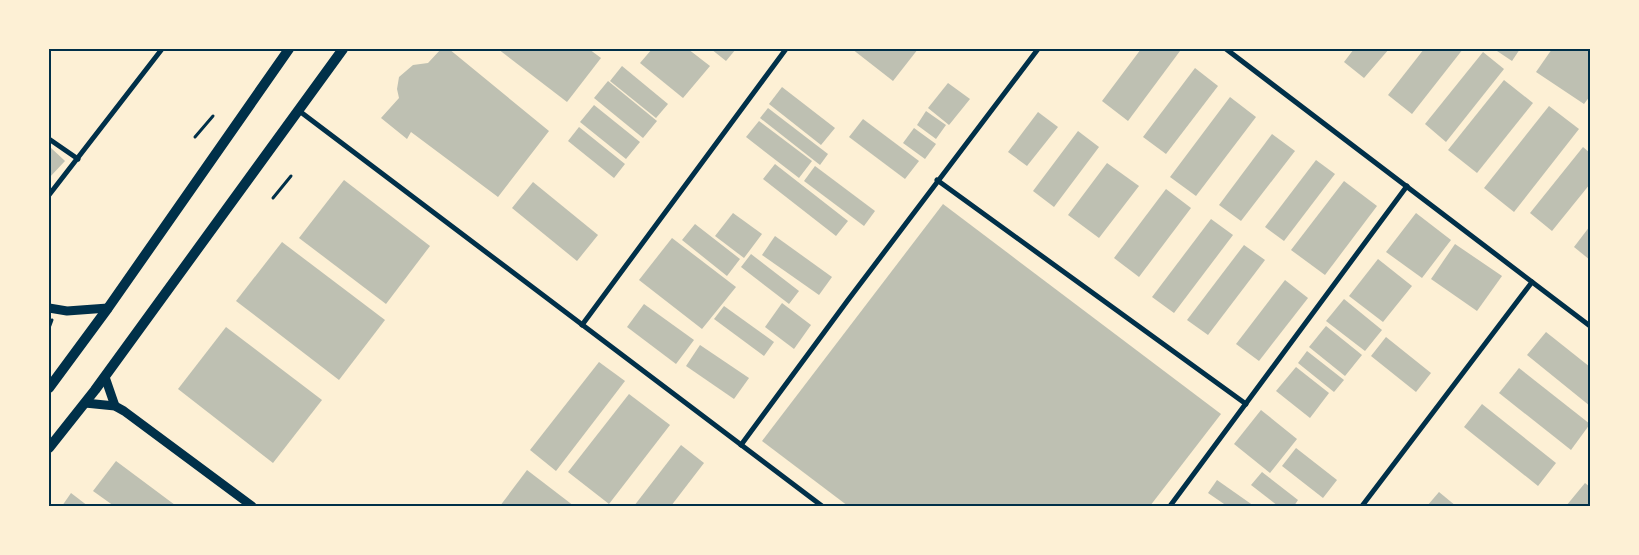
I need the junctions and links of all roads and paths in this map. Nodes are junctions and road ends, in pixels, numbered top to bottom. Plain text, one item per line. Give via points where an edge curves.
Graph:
1 (162, 49) edge
2 (288, 49) edge
3 (343, 49) edge
4 (786, 49) edge
5 (1038, 49) edge
6 (1226, 49) edge
7 (298, 110) junction
8 (212, 116) dead end
9 (195, 137) dead end
10 (49, 139) edge
11 (78, 159) junction
12 (291, 176) dead end
13 (937, 180) junction
14 (1407, 186) junction
15 (49, 195) edge
16 (273, 198) dead end
17 (1532, 282) junction
18 (49, 308) edge
19 (108, 308) junction
20 (582, 325) junction
21 (1590, 326) edge
22 (105, 377) junction
23 (49, 388) edge
24 (85, 402) junction
25 (1246, 404) junction
26 (115, 406) junction
27 (742, 445) junction
28 (49, 448) edge
29 (252, 506) edge
30 (822, 506) edge
31 (1170, 506) edge
32 (1362, 506) edge

1 - 11 street
2 - 19 main road
3 - 7 main road
4 - 20 street
5 - 13 street
6 - 14 street
7 - 20 street
7 - 22 main road
8 - 9 path
10 - 11 street
11 - 15 street
12 - 16 path
13 - 25 street
13 - 27 street
14 - 17 street
14 - 25 street
17 - 21 street
17 - 32 street
18 - 19 street via 66,311
19 - 23 main road
20 - 27 street
22 - 24 main road
22 - 26 street
24 - 26 street
24 - 28 main road
25 - 31 street
26 - 29 street
27 - 30 street

